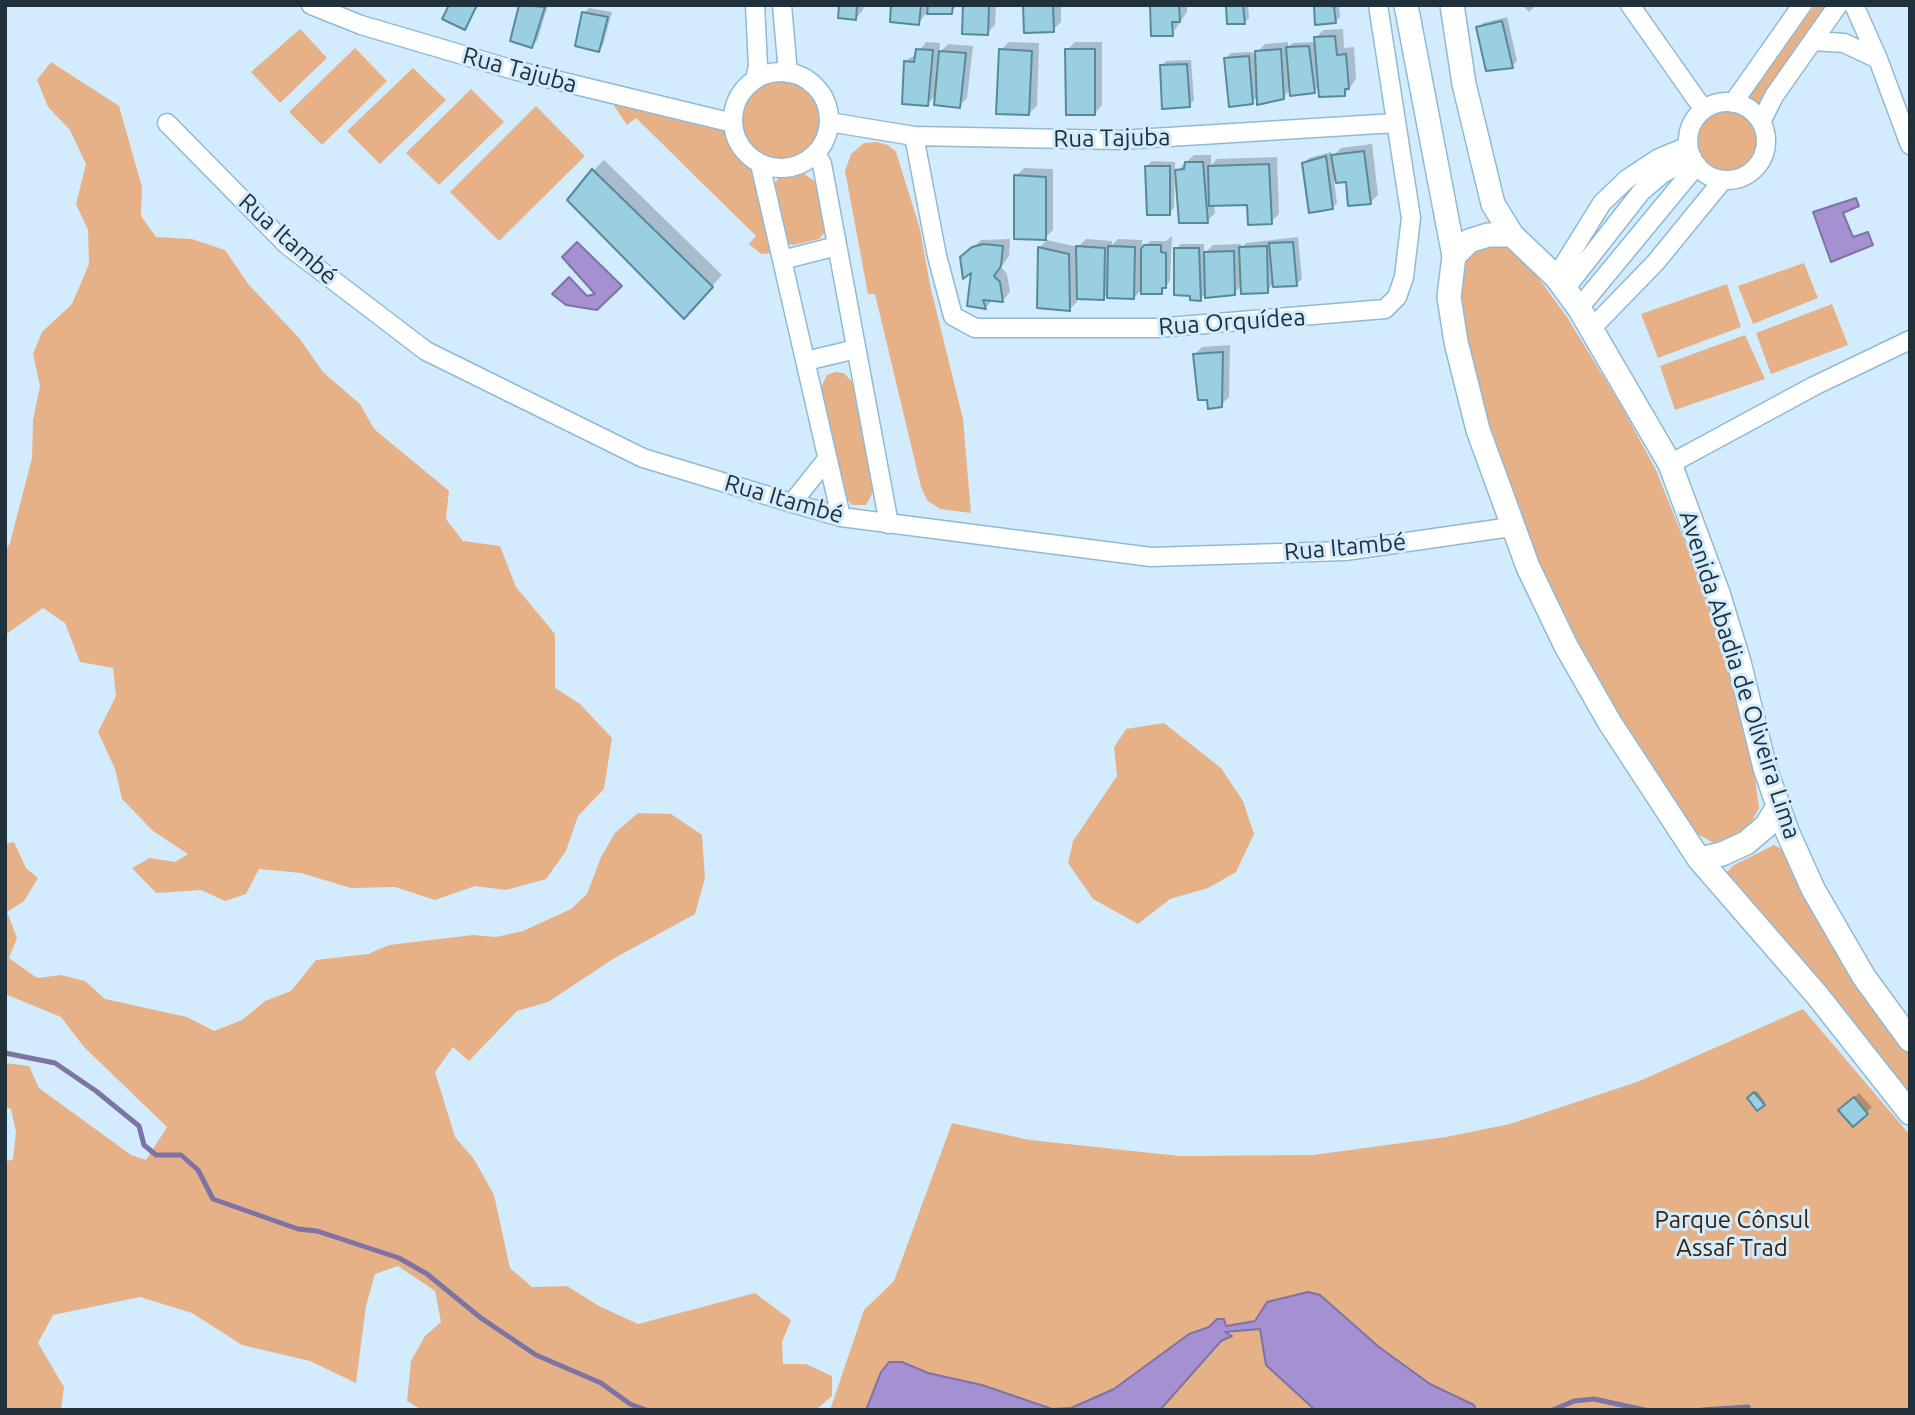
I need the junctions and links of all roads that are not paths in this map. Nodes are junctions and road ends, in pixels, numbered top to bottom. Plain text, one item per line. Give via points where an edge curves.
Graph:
1 (311, 5) edge
2 (755, 5) edge
3 (782, 5) edge
4 (1377, 5) edge
5 (1406, 5) edge
6 (1452, 5) edge
7 (1630, 5) edge
8 (1802, 5) edge
9 (1838, 5) edge
10 (1854, 5) edge
11 (1813, 41) junction
12 (1878, 59) junction
13 (788, 73) junction
14 (755, 80) junction
15 (1733, 103) junction
16 (1704, 110) junction
17 (829, 122) junction
18 (1761, 122) junction
19 (167, 123) dead end
20 (733, 123) junction
21 (1395, 123) junction
22 (914, 136) junction
23 (1910, 145) edge
24 (817, 153) junction
25 (1692, 156) junction
26 (760, 164) junction
27 (1627, 179) junction
28 (1723, 180) junction
29 (1641, 192) junction
30 (1512, 235) junction
31 (837, 246) junction
32 (1596, 247) junction
33 (1454, 257) junction
34 (782, 260) junction
35 (1615, 264) junction
36 (1638, 281) junction
37 (1567, 291) junction
38 (1591, 328) junction
39 (1910, 340) edge
40 (856, 349) junction
41 (806, 361) junction
42 (827, 458) junction
43 (1670, 464) junction
44 (792, 503) junction
45 (841, 517) junction
46 (889, 524) junction
47 (1511, 527) junction
48 (1777, 807) junction
49 (1699, 859) junction
50 (1910, 1040) edge
51 (1910, 1113) edge

1 - 20 street, Rua Tajuba via 361,25 514,70
2 - 14 street
3 - 13 street
4 - 21 street, Rua Orquídea
5 - 33 street
6 - 30 street, Avenida Abadia de Oliveira Lima via 1464,84 1493,204
7 - 16 street
8 - 15 street
9 - 11 street
10 - 12 street
11 - 12 street via 1844,43
11 - 18 street
12 - 23 street
13 - 14 street
13 - 17 street via 813,85 828,108
14 - 20 street via 735,106
15 - 16 street
15 - 18 street via 1744,106
16 - 25 street via 1692,126
17 - 22 street, Rua Tajuba
17 - 24 street
18 - 28 street via 1766,146 1763,157 1747,175
19 - 44 street, Rua Itambé via 287,245 426,351 643,458
20 - 26 street via 741,147
21 - 22 street, Rua Tajuba via 1120,140
21 - 22 street, Rua Orquídea via 1411,218 1404,277 1397,297 1385,309 1157,328 975,328 953,316
24 - 26 street via 790,168
24 - 31 street
25 - 27 street via 1659,158
25 - 28 street via 1713,177
25 - 29 street
25 - 35 street
26 - 34 street
27 - 29 street
27 - 37 street via 1602,203
28 - 36 street
29 - 32 street
30 - 33 street via 1469,241
30 - 37 street, Avenida Abadia de Oliveira Lima
31 - 34 street
31 - 40 street
32 - 35 street
32 - 37 street
33 - 47 street via 1449,297 1456,342 1478,430
34 - 41 street
35 - 36 street
35 - 37 street
36 - 38 street
37 - 38 street, Avenida Abadia de Oliveira Lima
38 - 43 street, Avenida Abadia de Oliveira Lima
39 - 43 street
40 - 41 street
40 - 46 street
41 - 42 street
42 - 44 street
42 - 45 street
43 - 48 street, Avenida Abadia de Oliveira Lima via 1718,593
44 - 45 street, Rua Itambé
45 - 46 street, Rua Itambé
46 - 47 street, Rua Itambé via 1151,557 1345,551
47 - 49 street via 1585,679
48 - 49 street via 1766,826 1746,843
48 - 50 street, Avenida Abadia de Oliveira Lima via 1819,900 1864,977
49 - 51 street via 1817,995

